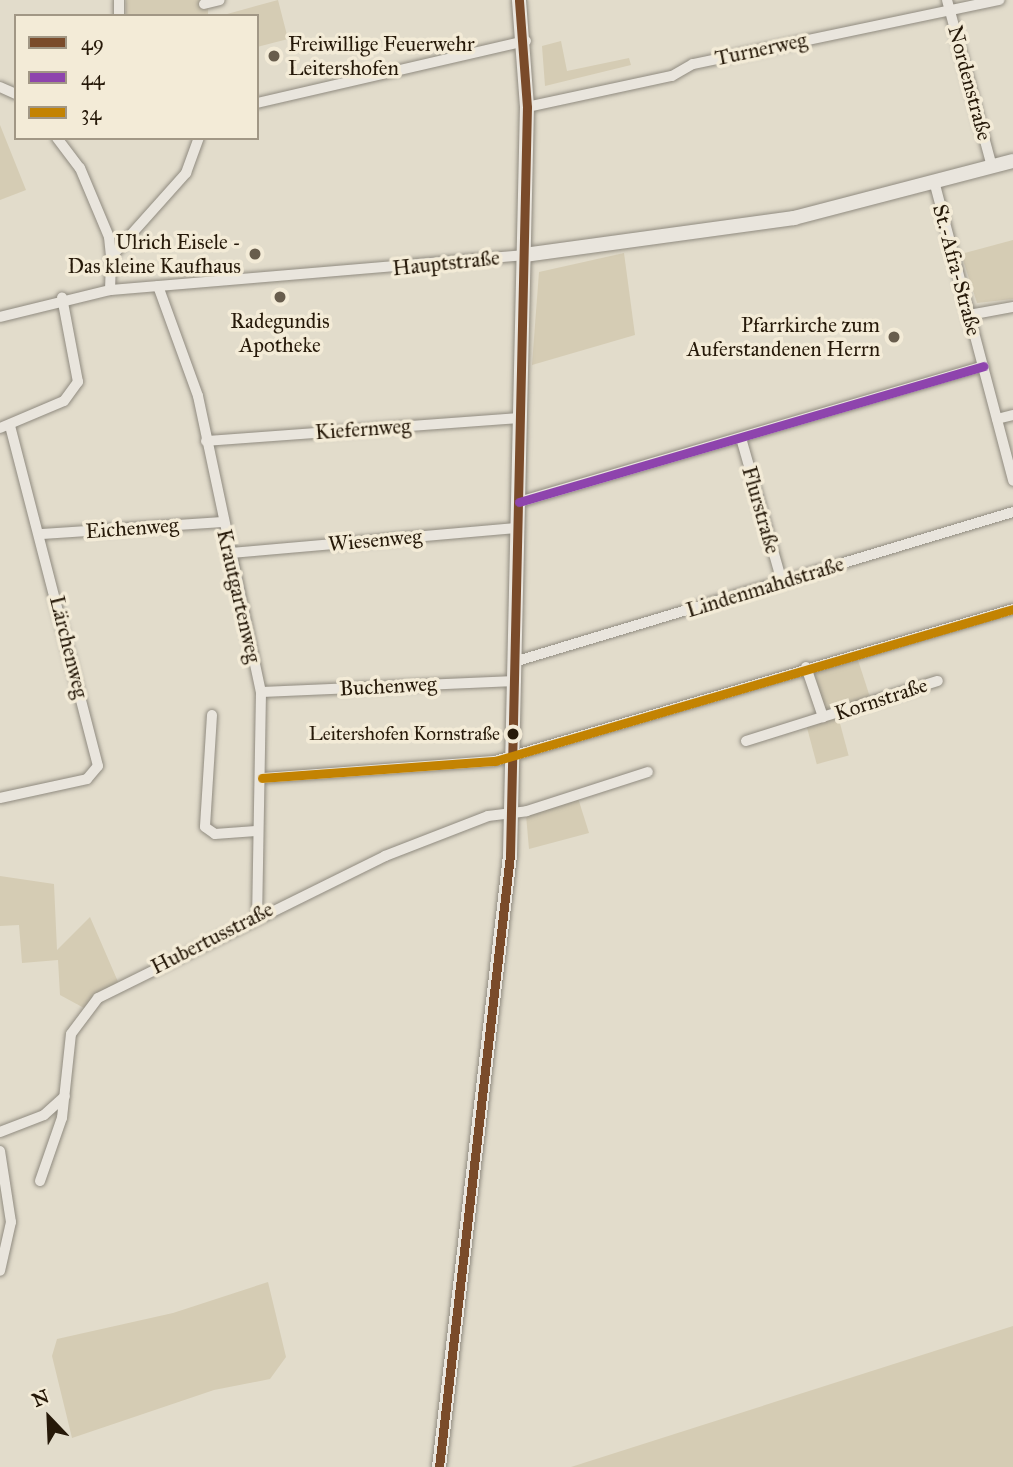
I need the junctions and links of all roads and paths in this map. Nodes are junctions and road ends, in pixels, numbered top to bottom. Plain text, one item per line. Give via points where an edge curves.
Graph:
1 (220, 0) edge
2 (519, 0) edge
3 (999, 0) edge
4 (204, 4) dead end
5 (949, 5) edge
6 (527, 41) junction
7 (259, 103) edge
8 (527, 107) junction
9 (59, 140) edge
10 (198, 140) edge
11 (1013, 161) edge
12 (992, 167) junction
13 (934, 181) junction
14 (524, 255) junction
15 (111, 257) junction
16 (158, 286) junction
17 (110, 290) junction
18 (62, 298) junction
19 (1013, 306) edge
20 (969, 315) junction
21 (0, 317) edge
22 (982, 366) junction
23 (1013, 415) edge
24 (520, 418) junction
25 (997, 419) junction
26 (5, 427) edge
27 (741, 438) junction
28 (206, 441) junction
29 (1013, 481) edge
30 (519, 502) junction
31 (1013, 512) edge
32 (223, 522) junction
33 (519, 528) junction
34 (41, 534) junction
35 (230, 553) junction
36 (782, 582) junction
37 (1013, 609) edge
38 (517, 662) junction
39 (806, 667) junction
40 (516, 681) junction
41 (938, 681) dead end
42 (261, 692) junction
43 (212, 715) dead end
44 (823, 718) junction
45 (746, 741) dead end
46 (514, 754) junction
47 (648, 772) dead end
48 (262, 778) junction
49 (0, 798) edge
50 (512, 813) junction
51 (256, 831) junction
52 (257, 915) junction
53 (65, 1096) junction
54 (0, 1132) edge
55 (0, 1150) edge
56 (40, 1181) dead end
57 (0, 1271) edge
58 (439, 1467) edge

1 - 4 street
2 - 6 street
3 - 5 street, Turnerweg
5 - 8 street, Turnerweg via 692,64 672,76
5 - 12 street, Nordenstraße
6 - 7 street
6 - 8 street
8 - 14 street
9 - 15 street via 80,168 109,237
10 - 15 street via 186,173
11 - 12 street, Hauptstraße
12 - 13 street, Hauptstraße
13 - 14 street, Hauptstraße via 794,218
13 - 20 street, St.-Afra-Straße
14 - 16 street, Hauptstraße
14 - 24 street
15 - 17 street
16 - 17 street, Hauptstraße
16 - 28 street, Krautgartenweg via 190,371
17 - 18 street, Hauptstraße
18 - 21 street, Hauptstraße
18 - 26 street via 78,382 64,401
19 - 20 street
20 - 22 street, St.-Afra-Straße
22 - 25 street, St.-Afra-Straße
22 - 27 street
23 - 25 street
24 - 28 street, Kiefernweg
24 - 30 street
25 - 29 street, St.-Afra-Straße
26 - 34 street, Lärchenweg
27 - 30 street
27 - 36 street, Flurstraße
28 - 32 street, Krautgartenweg
30 - 33 street
31 - 36 street, Lindenmahdstraße
32 - 34 street, Eichenweg
32 - 35 street, Krautgartenweg
33 - 35 street, Wiesenweg
33 - 38 street
34 - 49 street, Lärchenweg via 99,766 88,779
35 - 42 street, Krautgartenweg
36 - 38 street, Lindenmahdstraße
37 - 39 street
38 - 40 street
39 - 44 street, Kornstraße
39 - 46 street
40 - 42 street, Buchenweg
40 - 46 street
41 - 44 street, Kornstraße
42 - 48 street, Krautgartenweg
43 - 51 street via 205,827 215,834
44 - 45 street, Kornstraße
46 - 48 street via 495,761
46 - 50 street
47 - 50 street, Hubertusstraße
48 - 51 street, Krautgartenweg
50 - 52 street, Hubertusstraße via 386,856
50 - 58 street
51 - 52 street, Krautgartenweg
52 - 53 street, Hubertusstraße via 98,998 71,1034
53 - 54 street via 44,1115
53 - 56 street, Hubertusstraße via 56,1145
55 - 57 street via 11,1222

